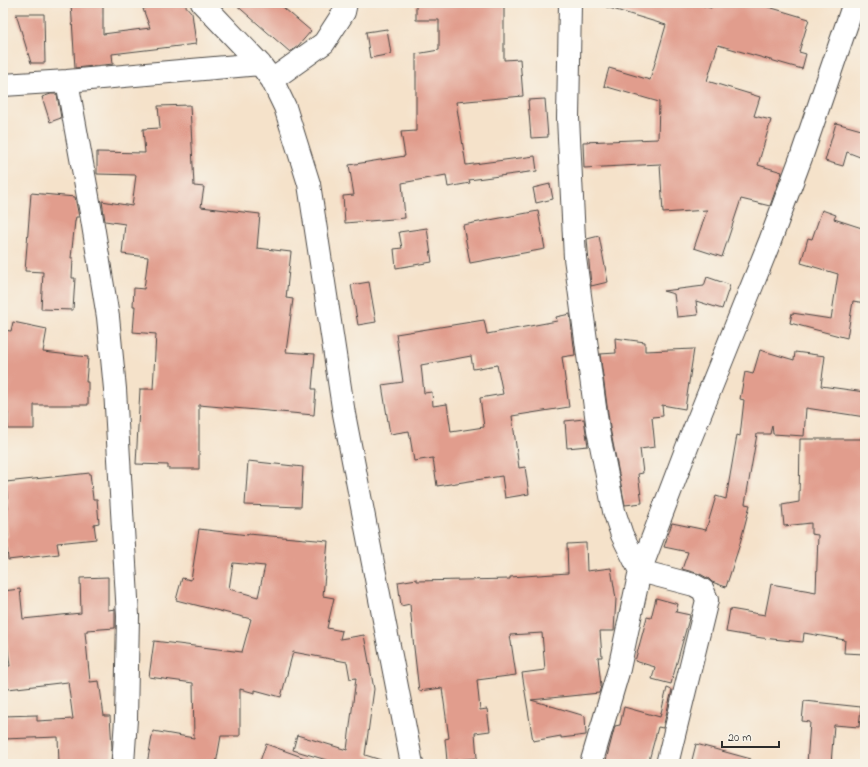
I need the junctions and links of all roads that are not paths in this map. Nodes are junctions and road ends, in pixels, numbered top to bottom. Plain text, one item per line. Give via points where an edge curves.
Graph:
1 (202, 3) edge
2 (346, 3) edge
3 (570, 3) edge
4 (854, 3) edge
5 (266, 72) junction
6 (67, 81) junction
7 (3, 85) edge
8 (640, 571) junction
9 (124, 764) edge
10 (412, 764) edge
11 (590, 764) edge
12 (668, 764) edge

1 - 5 street
2 - 5 street via 344,12 324,43
3 - 8 street via 568,118 576,258 598,430 614,511 622,535
4 - 8 street via 770,241
5 - 6 street
5 - 10 street via 285,107 309,184 344,414
6 - 7 street
6 - 9 street via 105,303 115,389 128,616
8 - 11 street via 619,669
8 - 12 street via 694,585 703,590 707,600

